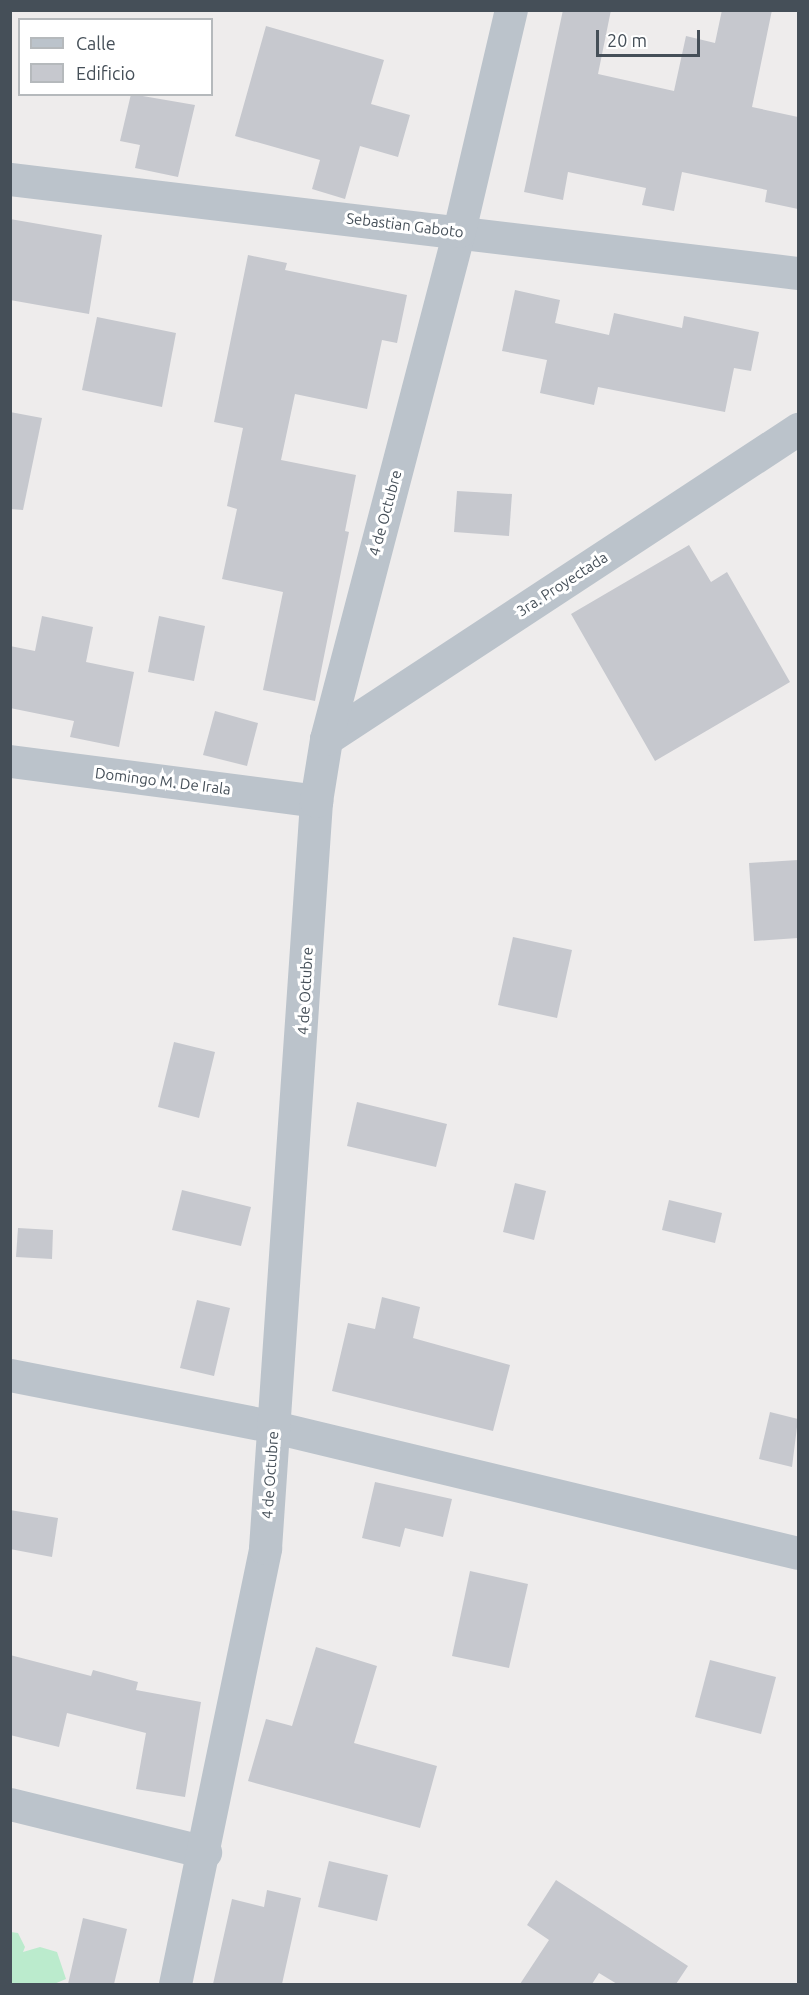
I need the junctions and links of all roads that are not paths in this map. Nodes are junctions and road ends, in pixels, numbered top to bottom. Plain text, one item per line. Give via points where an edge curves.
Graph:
1 (511, 10) edge
2 (10, 179) edge
3 (459, 231) junction
4 (798, 273) edge
5 (798, 429) edge
6 (326, 739) junction
7 (10, 761) edge
8 (316, 801) junction
9 (10, 1375) edge
10 (274, 1427) junction
11 (798, 1553) edge
12 (10, 1804) edge
13 (205, 1852) junction
14 (175, 1984) edge

1 - 3 street, 4 de Octubre
2 - 3 street, Sebastian Gaboto
3 - 4 street, Sebastian Gaboto
3 - 6 street, 4 de Octubre
5 - 6 street, 3ra. Proyectada
6 - 8 street, 4 de Octubre
7 - 8 street, Domingo M. De Irala
8 - 10 street, 4 de Octubre
9 - 10 street
10 - 11 street
10 - 13 street, 4 de Octubre via 265,1548
12 - 13 street
13 - 14 street, 4 de Octubre

